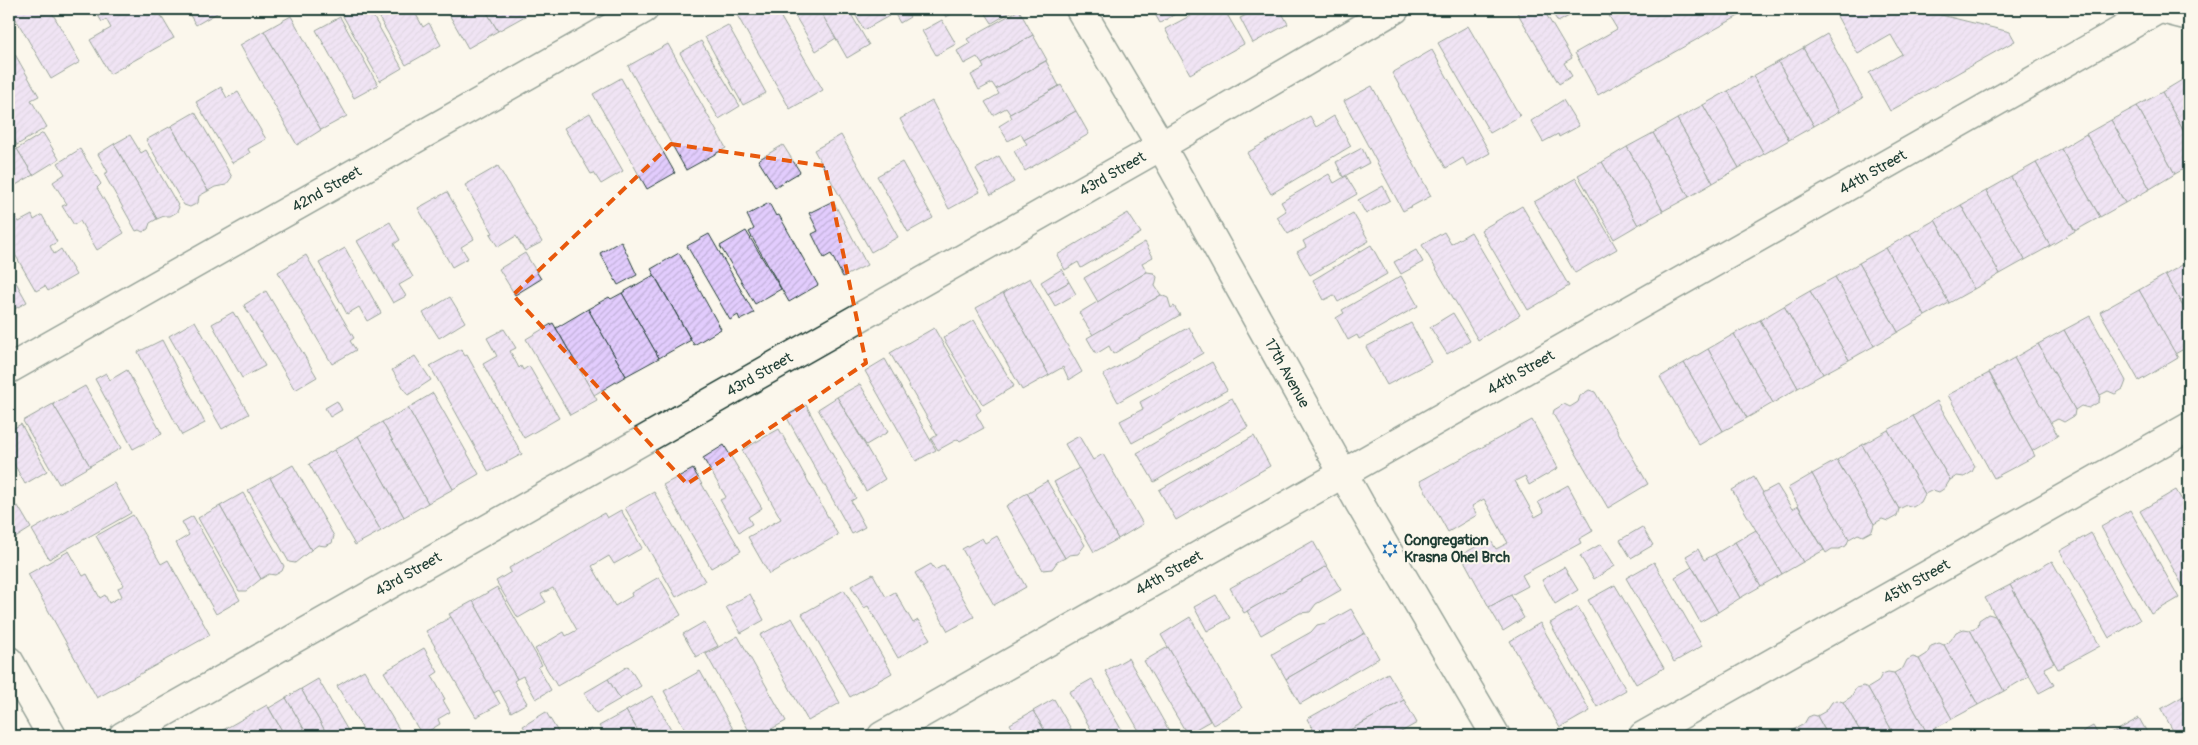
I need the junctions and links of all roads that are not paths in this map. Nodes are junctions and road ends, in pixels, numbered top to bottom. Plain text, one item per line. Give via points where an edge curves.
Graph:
1 (644, 9) edge
2 (1080, 9) edge
3 (1395, 9) edge
4 (2160, 9) edge
5 (2189, 16) edge
6 (1161, 146) junction
7 (9, 369) edge
8 (2189, 427) edge
9 (1344, 474) junction
10 (9, 661) edge
11 (52, 736) edge
12 (123, 736) edge
13 (882, 736) edge
14 (1496, 736) edge
15 (1643, 736) edge

1 - 7 street, 42nd Street
2 - 6 street, 17th Avenue
3 - 6 street, 43rd Street
4 - 5 street
4 - 9 street, 44th Street
6 - 9 street, 17th Avenue
6 - 12 street, 43rd Street
8 - 15 street, 45th Street
9 - 13 street, 44th Street
9 - 14 street, 17th Avenue
10 - 11 street

